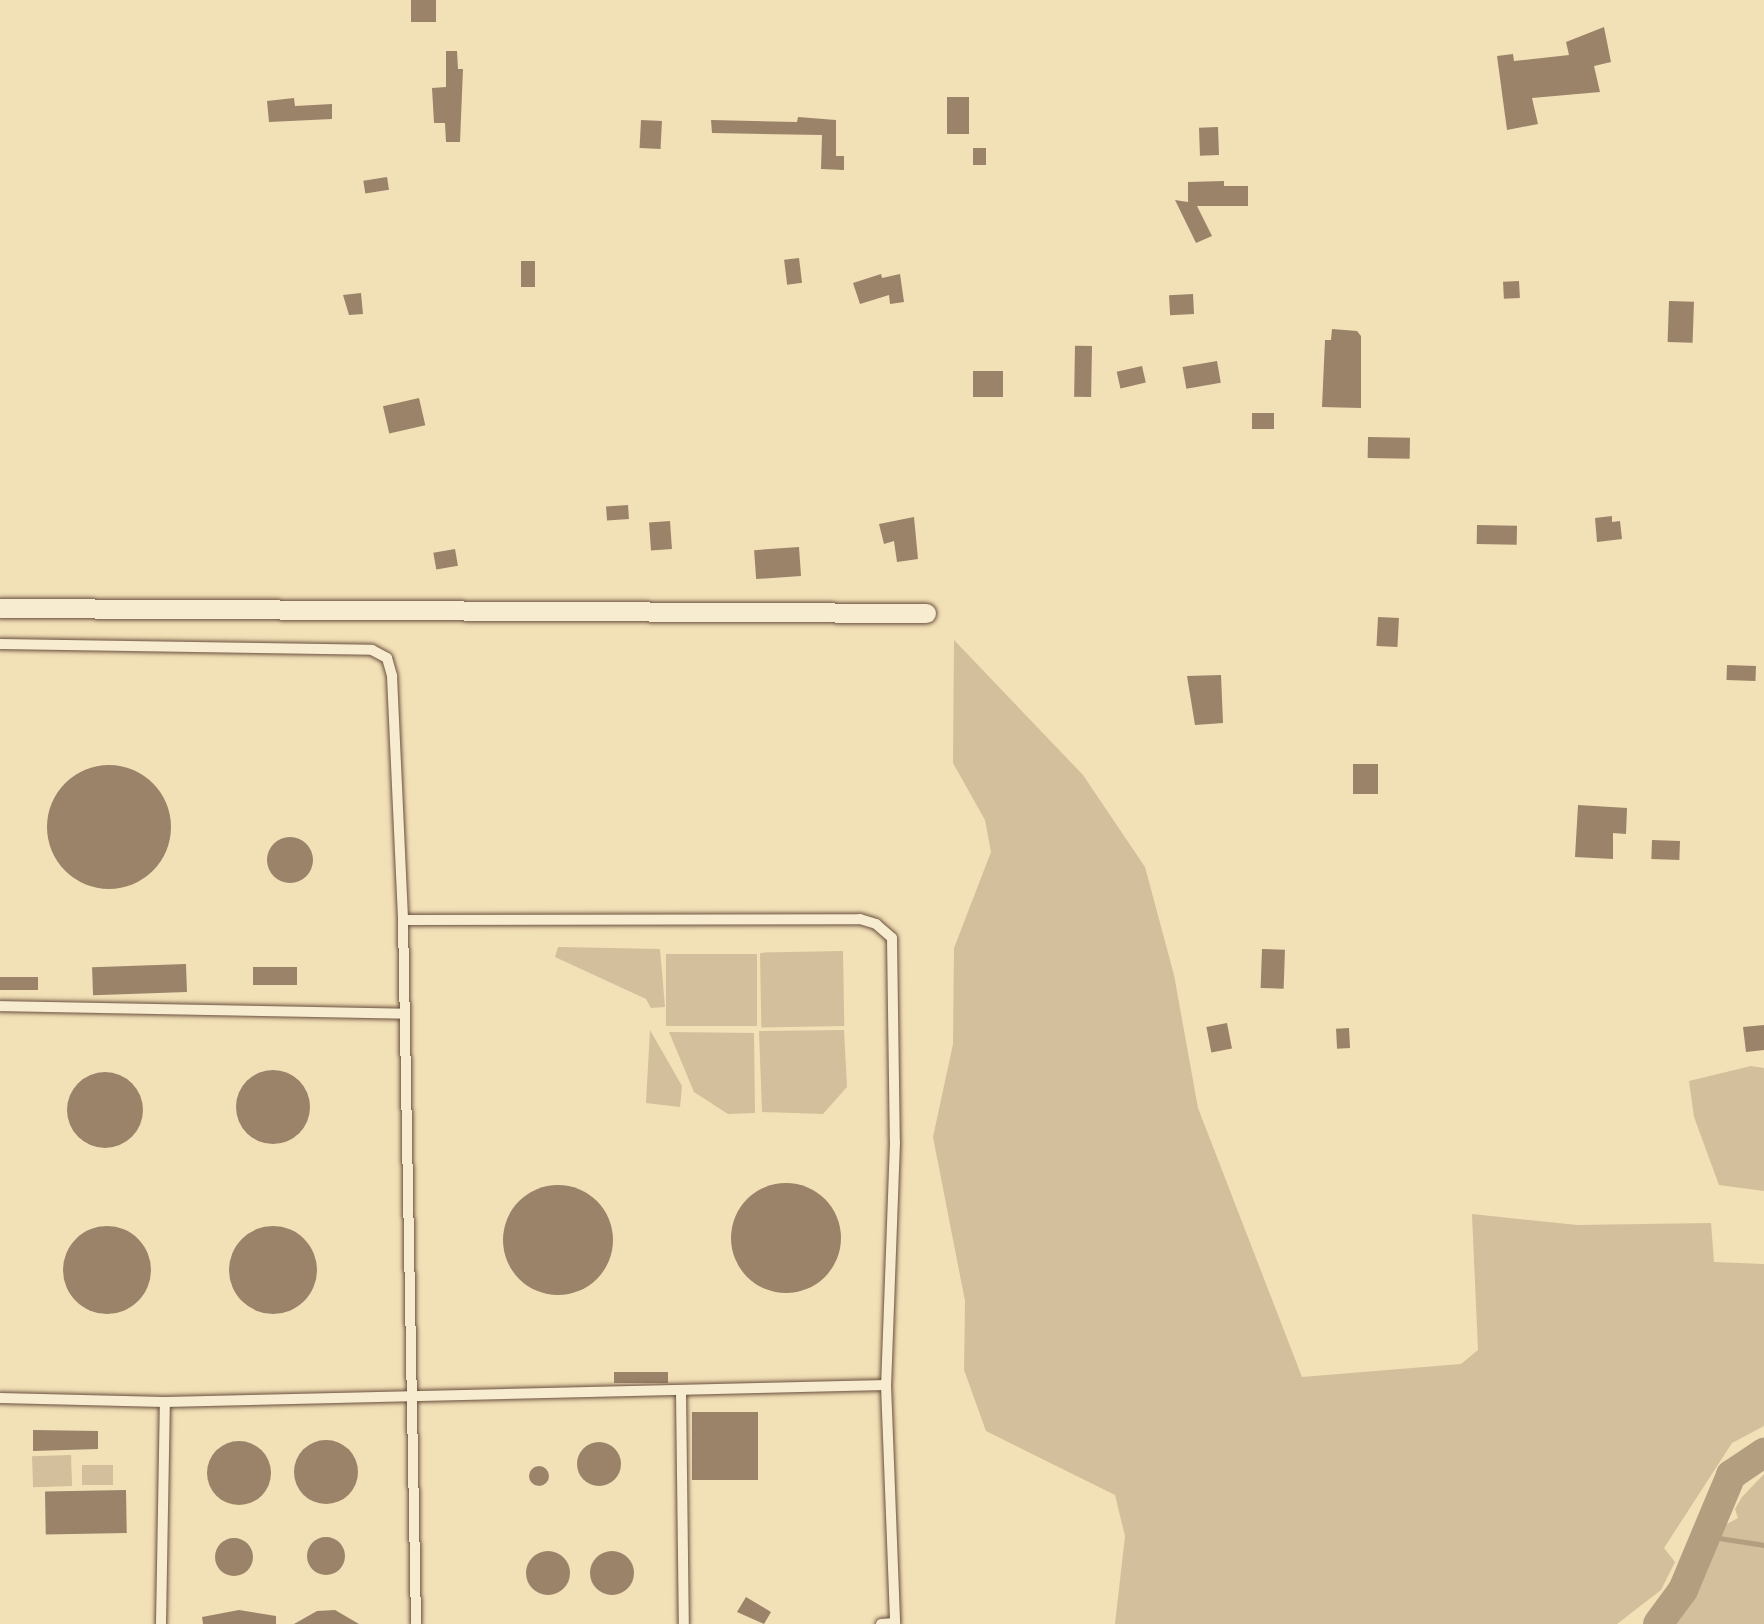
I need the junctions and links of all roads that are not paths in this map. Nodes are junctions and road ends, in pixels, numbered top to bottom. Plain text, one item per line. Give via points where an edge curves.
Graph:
1 (0, 608) edge
2 (926, 613) dead end
3 (0, 644) edge
4 (402, 920) junction
5 (0, 1006) edge
6 (402, 1014) junction
7 (886, 1385) junction
8 (681, 1391) junction
9 (409, 1395) junction
10 (0, 1398) edge
11 (165, 1402) junction
12 (161, 1624) edge
13 (416, 1624) edge
14 (684, 1624) edge
15 (880, 1624) edge
16 (895, 1624) edge

1 - 2 street
3 - 4 lane via 372,650 387,658 392,676
4 - 6 lane
4 - 7 lane via 860,919 892,938 895,1142
5 - 6 lane
6 - 9 lane
7 - 8 lane
7 - 16 lane
8 - 9 lane
8 - 14 lane
9 - 11 lane
9 - 13 lane
10 - 11 lane
11 - 12 lane
15 - 16 lane

